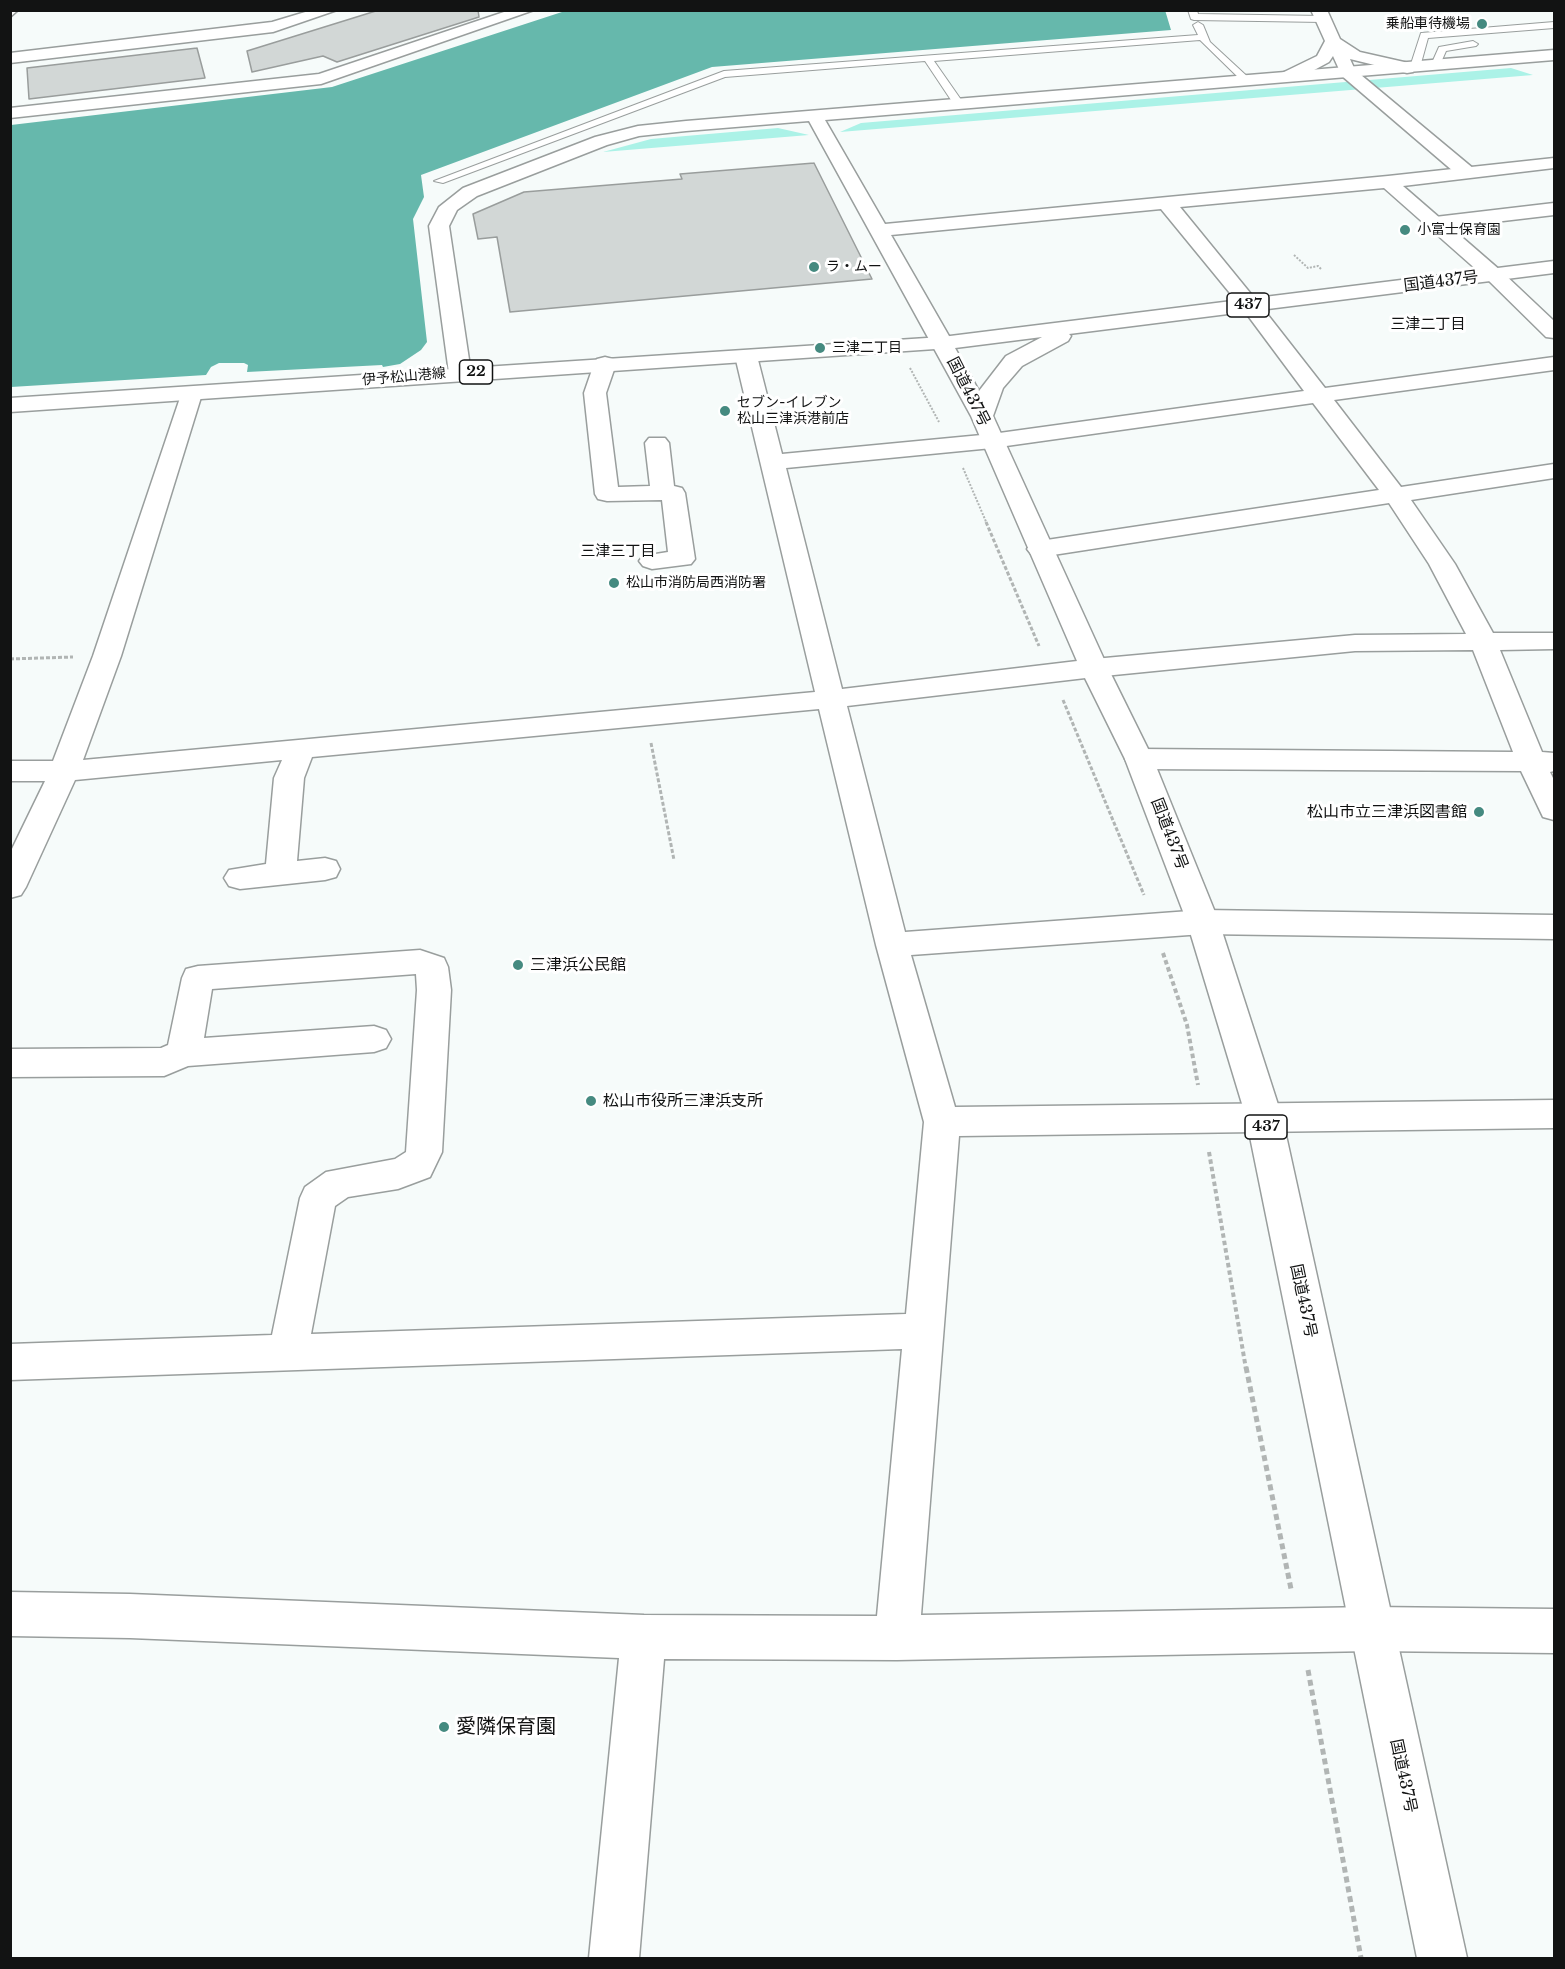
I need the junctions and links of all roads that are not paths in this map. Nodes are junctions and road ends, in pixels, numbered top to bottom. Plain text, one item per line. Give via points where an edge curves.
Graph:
1 (330, 10) edge
2 (527, 10) edge
3 (1193, 14) edge
4 (1321, 15) edge
5 (1554, 25) edge
6 (1203, 37) junction
7 (1334, 41) junction
8 (1485, 43) dead end
9 (1554, 55) edge
10 (10, 58) edge
11 (927, 58) junction
12 (1524, 58) junction
13 (1436, 65) junction
14 (1411, 67) junction
15 (1348, 72) junction
16 (1547, 75) dead end
17 (1288, 77) junction
18 (1247, 81) junction
19 (959, 104) junction
20 (10, 113) edge
21 (814, 115) junction
22 (612, 116) junction
23 (638, 131) junction
24 (1554, 163) edge
25 (1467, 173) junction
26 (439, 181) dead end
27 (1388, 182) junction
28 (1166, 203) junction
29 (1554, 209) edge
30 (1435, 223) junction
31 (879, 230) junction
32 (1554, 267) edge
33 (1494, 275) junction
34 (1250, 305) junction
35 (1096, 324) junction
36 (1554, 332) edge
37 (942, 343) junction
38 (746, 356) junction
39 (1554, 363) edge
40 (605, 364) junction
41 (460, 373) junction
42 (191, 394) junction
43 (1322, 397) junction
44 (10, 405) edge
45 (987, 428) junction
46 (657, 443) dead end
47 (773, 462) junction
48 (1554, 471) edge
49 (663, 493) junction
50 (1395, 495) junction
51 (1040, 549) junction
52 (652, 561) dead end
53 (1483, 640) junction
54 (1554, 641) edge
55 (1094, 668) junction
56 (832, 699) junction
57 (301, 748) junction
58 (1140, 759) junction
59 (1543, 762) edge
60 (10, 771) edge
61 (64, 771) junction
62 (1554, 810) edge
63 (325, 869) dead end
64 (281, 874) junction
65 (240, 878) dead end
66 (10, 887) edge
67 (1203, 922) junction
68 (1554, 927) edge
69 (892, 945) junction
70 (374, 1039) dead end
71 (184, 1053) junction
72 (10, 1063) edge
73 (1554, 1114) edge
74 (1264, 1117) junction
75 (942, 1122) junction
76 (922, 1331) junction
77 (288, 1353) junction
78 (10, 1362) edge
79 (10, 1614) edge
80 (1371, 1629) junction
81 (1554, 1631) edge
82 (644, 1637) junction
83 (897, 1638) junction
84 (614, 1959) edge
85 (1442, 1959) edge

1 - 10 main road via 273,27
2 - 20 main road via 321,79
3 - 4 lane
3 - 6 lane
4 - 7 main road
5 - 14 lane via 1424,35
6 - 11 lane
6 - 18 lane
7 - 14 main road via 1364,59
7 - 15 main road
7 - 17 main road via 1323,59
8 - 13 lane via 1448,46 1442,49
9 - 12 main road
11 - 19 lane
11 - 22 lane via 724,74
12 - 13 main road
12 - 16 main road
13 - 14 main road
14 - 15 main road
15 - 17 main road
15 - 25 main road
17 - 18 main road
18 - 19 main road
19 - 21 main road
21 - 23 main road
21 - 31 main road
22 - 23 lane
22 - 26 lane
23 - 41 main road via 601,141 470,192 449,207 439,226
24 - 25 main road
25 - 27 main road
27 - 28 main road
27 - 30 main road
28 - 31 main road
28 - 34 main road
29 - 30 main road
30 - 33 main road
31 - 37 main road
32 - 33 main road, 国道437号 / 437
33 - 34 main road, 国道437号 / 437
33 - 36 main road
34 - 35 main road, 国道437号 / 437
34 - 43 main road
35 - 37 main road, 国道437号 / 437
35 - 45 main road via 1051,339 1014,361 992,387
37 - 38 main road, 伊予松山港線 / 22
37 - 45 main road, 国道437号 / 437
38 - 40 main road, 伊予松山港線 / 22
38 - 47 main road
39 - 43 main road
40 - 41 main road, 伊予松山港線 / 22
40 - 49 main road via 595,393 607,494
41 - 42 main road, 伊予松山港線 / 22
42 - 44 main road, 伊予松山港線 / 22
42 - 61 main road via 107,656
43 - 45 main road
43 - 50 main road
45 - 47 main road
45 - 51 main road, 国道437号 / 437
46 - 49 main road
47 - 56 main road
48 - 50 main road
49 - 52 main road via 673,493 682,559
50 - 51 main road
50 - 53 main road via 1442,564
51 - 55 main road, 国道437号 / 437
53 - 54 main road
53 - 55 main road via 1355,643
53 - 59 main road
55 - 56 main road
55 - 58 main road, 国道437号 / 437
56 - 57 main road
56 - 69 main road
57 - 61 main road
57 - 64 main road via 289,778
58 - 59 main road
58 - 67 main road, 国道437号 / 437
59 - 62 main road
60 - 61 main road
61 - 66 main road
63 - 64 main road
64 - 65 main road
67 - 68 main road
67 - 69 main road
67 - 74 main road, 国道437号 / 437
69 - 75 main road
70 - 71 main road
71 - 72 main road via 164,1062
71 - 77 main road via 198,978 420,962 432,967 424,1152 417,1166 398,1174 339,1183 318,1198
73 - 74 main road
74 - 75 main road
74 - 80 main road, 国道437号 / 437
75 - 76 main road
76 - 77 main road
76 - 83 main road
77 - 78 main road
79 - 82 main road
80 - 81 main road
80 - 83 main road
80 - 85 main road, 国道437号 / 437
82 - 83 main road
82 - 84 main road

